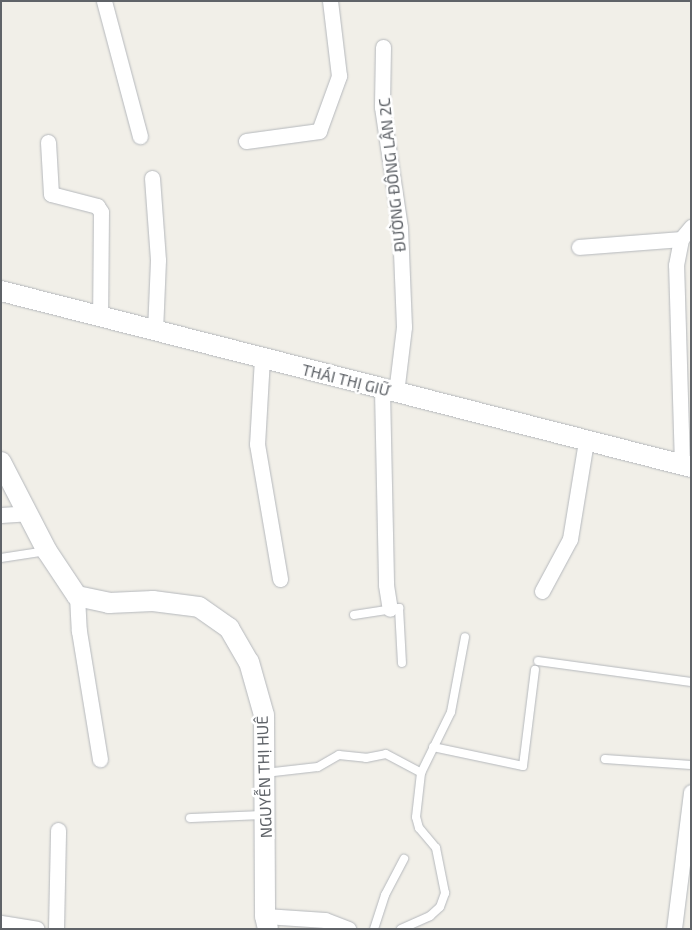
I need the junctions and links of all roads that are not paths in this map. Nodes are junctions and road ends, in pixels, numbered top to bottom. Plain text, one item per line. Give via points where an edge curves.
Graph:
1 (104, 1) edge
2 (330, 1) edge
3 (383, 47) dead end
4 (140, 136) dead end
5 (48, 142) dead end
6 (246, 142) dead end
7 (152, 178) dead end
8 (691, 227) edge
9 (681, 239) junction
10 (579, 247) dead end
11 (1, 292) edge
12 (100, 317) junction
13 (155, 331) junction
14 (262, 358) junction
15 (389, 392) junction
16 (586, 441) junction
17 (1, 462) edge
18 (686, 466) edge
19 (27, 513) junction
20 (1, 515) edge
21 (47, 551) junction
22 (1, 558) edge
23 (280, 579) dead end
24 (542, 590) dead end
25 (78, 596) junction
26 (390, 609) junction
27 (354, 614) dead end
28 (465, 637) dead end
29 (538, 661) dead end
30 (402, 663) dead end
31 (535, 670) dead end
32 (691, 682) edge
33 (433, 748) junction
34 (100, 759) dead end
35 (605, 759) dead end
36 (691, 765) edge
37 (421, 773) junction
38 (265, 774) junction
39 (691, 792) edge
40 (266, 815) junction
41 (190, 818) dead end
42 (689, 823) edge
43 (58, 830) dead end
44 (404, 859) dead end
45 (1, 923) edge
46 (263, 925) edge
47 (37, 929) edge
48 (56, 929) edge
49 (348, 929) edge
50 (374, 929) edge
51 (400, 929) edge
52 (674, 929) edge

1 - 4 street
2 - 6 street via 340,76 320,131
3 - 15 street, ĐƯỜNG ĐÔNG LÂN 2C via 382,107 400,228 404,318
5 - 12 street via 51,194 97,206 102,212
7 - 13 street via 158,260
8 - 9 street
9 - 10 street
9 - 18 street via 676,265
11 - 12 street, THÁI THỊ GIỮ
12 - 13 street, THÁI THỊ GIỮ
13 - 14 street, THÁI THỊ GIỮ
14 - 15 street, THÁI THỊ GIỮ
14 - 23 street via 257,444
15 - 16 street, THÁI THỊ GIỮ
15 - 26 street, ĐƯỜNG ĐÔNG LÂN 2C via 386,585
16 - 18 street, THÁI THỊ GIỮ
16 - 24 street via 570,539
17 - 19 street
19 - 20 street
19 - 21 street
21 - 22 lane
21 - 25 street
25 - 34 street via 79,631
25 - 38 street, NGUYỄN THỊ HUÊ via 108,603 152,601 199,607 229,628 249,662 264,715
26 - 27 lane
26 - 30 lane via 398,608
28 - 33 lane via 451,712
29 - 32 lane
31 - 33 lane via 523,766
33 - 37 lane
35 - 36 lane
37 - 38 lane via 386,754 366,758 339,755 318,767
37 - 51 lane via 416,817 420,828 436,848 445,893 440,907 430,916
38 - 40 street, NGUYỄN THỊ HUÊ
39 - 42 street
40 - 41 lane
40 - 46 street, NGUYỄN THỊ HUÊ
42 - 52 street
43 - 48 street
44 - 50 lane via 385,895
45 - 47 street
46 - 49 street via 325,920

